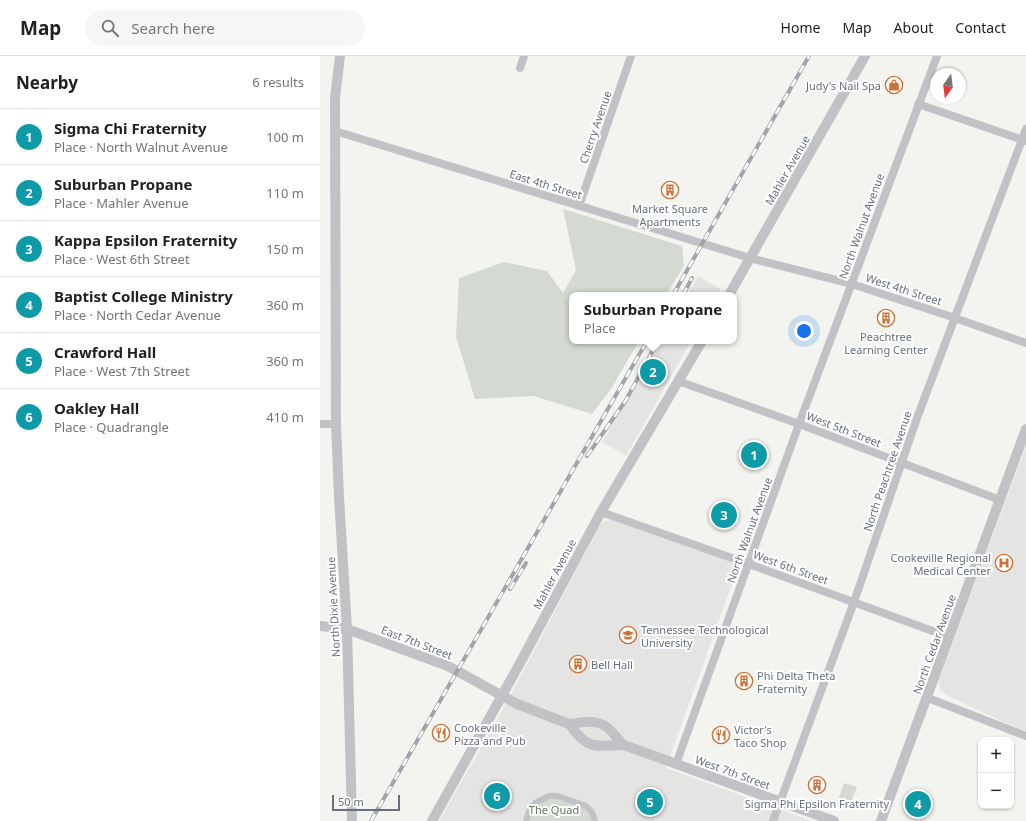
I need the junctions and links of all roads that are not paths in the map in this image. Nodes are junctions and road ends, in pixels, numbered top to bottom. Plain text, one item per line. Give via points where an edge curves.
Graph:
1 (340, 56) edge
2 (524, 56) edge
3 (631, 56) edge
4 (865, 56) edge
5 (937, 56) edge
6 (520, 68) dead end
7 (918, 104) junction
8 (1026, 129) edge
9 (335, 131) junction
10 (1024, 140) edge
11 (579, 206) junction
12 (750, 258) junction
13 (852, 284) junction
14 (731, 292) edge
15 (955, 318) junction
16 (1026, 343) edge
17 (700, 344) edge
18 (678, 381) junction
19 (320, 424) edge
20 (336, 424) junction
21 (799, 424) junction
22 (1026, 429) edge
23 (902, 463) junction
24 (1000, 500) junction
25 (601, 512) junction
26 (749, 564) junction
27 (854, 602) junction
28 (320, 626) edge
29 (347, 629) junction
30 (949, 637) junction
31 (501, 696) junction
32 (928, 698) junction
33 (569, 724) junction
34 (1026, 736) edge
35 (624, 745) junction
36 (676, 764) junction
37 (780, 802) junction
38 (352, 821) edge
39 (432, 821) edge
40 (526, 821) edge
41 (595, 821) edge
42 (773, 821) edge
43 (834, 821) edge
44 (882, 821) edge

1 - 9 street, North Dixie Avenue via 336,85
2 - 6 street
3 - 11 street, Cherry Avenue
4 - 12 street, Mahler Avenue
5 - 7 street, North Walnut Avenue
7 - 10 street
7 - 13 street, North Walnut Avenue
8 - 10 street, North Peachtree Avenue
9 - 11 street, East 4th Street
9 - 20 street, North Dixie Avenue
10 - 15 street, North Peachtree Avenue
11 - 12 street, East 4th Street
12 - 13 street, West 4th Street
12 - 14 street, Mahler Avenue
13 - 15 street, West 4th Street
13 - 21 street, North Walnut Avenue
15 - 16 street, West 4th Street
15 - 23 street, North Peachtree Avenue
17 - 18 street, Mahler Avenue
18 - 21 street, West 5th Street
18 - 25 street, Mahler Avenue
19 - 20 street
20 - 29 street, North Dixie Avenue
21 - 23 street, West 5th Street
21 - 26 street, North Walnut Avenue
22 - 24 street, North Cedar Avenue
23 - 24 street, West 5th Street
23 - 27 street, North Peachtree Avenue
24 - 30 street, North Cedar Avenue
25 - 26 street, West 6th Street
25 - 31 street, Mahler Avenue
26 - 27 street, West 6th Street
26 - 36 street, North Walnut Avenue
27 - 30 street, West 6th Street
27 - 37 street, North Peachtree Avenue
28 - 29 street, East 7th Street
29 - 31 street, East 7th Street via 448,666
29 - 38 street, North Dixie Avenue
30 - 32 street, North Cedar Avenue
31 - 33 street, West 7th Street
31 - 39 street, Mahler Avenue
32 - 34 street
32 - 44 street, North Cedar Avenue
33 - 35 street, West 7th Street via 576,734 589,744 597,747
33 - 35 street, West 7th Street via 587,721 604,724
35 - 36 street, West 7th Street
36 - 37 street, West 7th Street
37 - 42 street, North Peachtree Avenue
37 - 43 street, West 7th Street
40 - 41 street via 535,803 549,796 558,796 586,806 592,812

